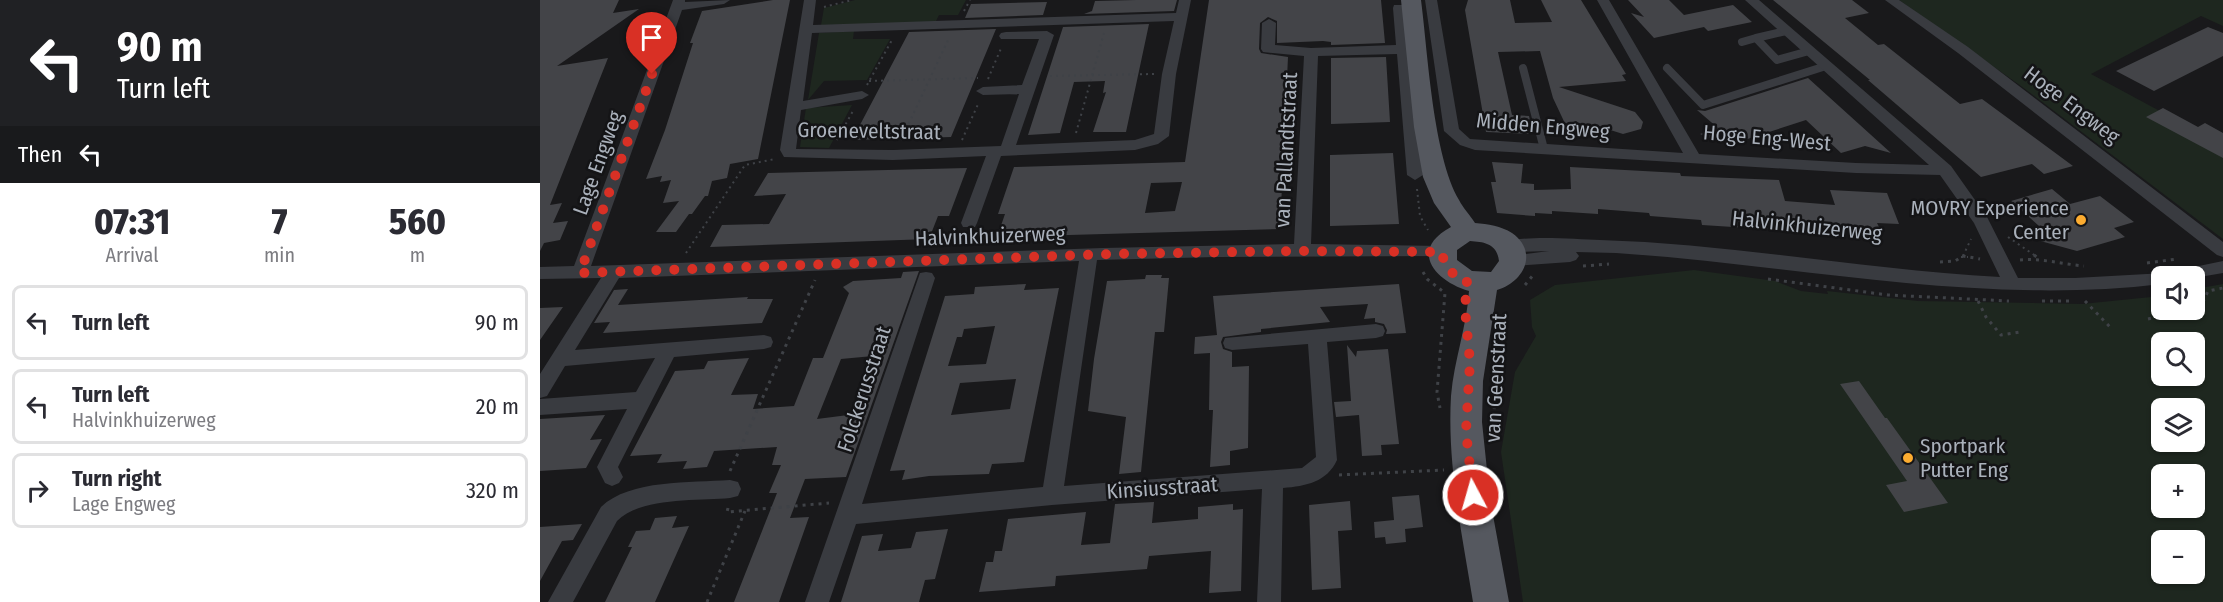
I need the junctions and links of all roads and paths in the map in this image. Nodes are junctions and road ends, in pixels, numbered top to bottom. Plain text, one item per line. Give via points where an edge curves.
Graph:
1 (724, 0) edge
2 (852, 0) edge
3 (1185, 0) edge
4 (1431, 0) edge
5 (1603, 0) edge
6 (1751, 0) edge
7 (1891, 0) edge
8 (678, 4) edge
9 (1405, 4) edge
10 (809, 5) edge
11 (1181, 17) junction
12 (1108, 19) junction
13 (1053, 21) junction
14 (1269, 23) dead end
15 (957, 24) junction
16 (806, 29) junction
17 (1786, 31) junction
18 (1047, 35) junction
19 (1006, 36) dead end
20 (1756, 38) junction
21 (1742, 42) dead end
22 (1409, 49) junction
23 (1809, 51) junction
24 (1311, 52) junction
25 (1826, 66) junction
26 (1523, 68) dead end
27 (1667, 68) dead end
28 (1169, 74) junction
29 (1093, 75) junction
30 (930, 80) junction
31 (1031, 83) junction
32 (986, 84) joint
33 (865, 88) joint
34 (796, 106) junction
35 (1072, 148) junction
36 (1544, 149) junction
37 (1001, 152) junction
38 (789, 153) junction
39 (893, 155) junction
40 (1694, 158) junction
41 (1945, 170) junction
42 (1415, 175) joint
43 (969, 223) dead end
44 (1447, 238) junction
45 (1302, 251) junction
46 (2223, 251) edge
47 (1512, 253) junction
48 (1089, 255) junction
49 (2180, 259) dead end
50 (2001, 260) junction
51 (1938, 262) dead end
52 (822, 264) junction
53 (2140, 264) dead end
54 (2088, 266) dead end
55 (2223, 267) edge
56 (675, 270) junction
57 (2205, 270) edge
58 (614, 272) junction
59 (540, 273) edge
60 (580, 273) junction
61 (926, 278) dead end
62 (2151, 279) edge
63 (1475, 281) junction
64 (2013, 285) junction
65 (2223, 288) edge
66 (2205, 298) edge
67 (1978, 300) dead end
68 (2085, 301) dead end
69 (2151, 318) edge
70 (2148, 319) dead end
71 (2110, 327) dead end
72 (1376, 331) dead end
73 (2020, 332) dead end
74 (1317, 336) junction
75 (764, 342) dead end
76 (1232, 343) dead end
77 (668, 351) junction
78 (1484, 355) junction
79 (560, 359) junction
80 (540, 390) edge
81 (641, 400) junction
82 (540, 407) edge
83 (1493, 429) dead end
84 (1448, 469) dead end
85 (1304, 477) junction
86 (1273, 480) junction
87 (726, 489) junction
88 (618, 490) junction
89 (1052, 496) junction
90 (850, 508) junction
91 (746, 511) junction
92 (560, 602) edge
93 (707, 602) edge
94 (817, 602) edge
95 (1269, 602) edge
96 (1491, 602) edge

1 - 8 street
2 - 10 path
3 - 11 street, Groeneveltstraat
4 - 36 street, Midden Engweg via 1452,131 1475,145
5 - 40 street, Hoge Eng-West
6 - 17 street
7 - 46 street, Hoge Engweg via 1963,50
8 - 60 street, Lage Engweg
9 - 22 main road
10 - 16 street, Groeneveltstraat
11 - 12 street
11 - 28 street, Groeneveltstraat
12 - 13 street
12 - 29 path
13 - 15 street
13 - 18 street
14 - 24 street, van Pallandtstraat via 1268,50
15 - 16 street
15 - 30 path
16 - 34 street, Groeneveltstraat
17 - 20 lane
17 - 23 street
18 - 19 street
18 - 31 street
20 - 21 lane
20 - 23 lane via 1777,60
22 - 24 street, van Pallandtstraat
22 - 42 street
22 - 44 main road via 1426,127 1430,202
23 - 25 street
24 - 45 street, van Pallandtstraat
25 - 27 lane via 1703,105
25 - 41 street
26 - 36 lane
28 - 29 path
28 - 35 street, Groeneveltstraat via 1161,136 1135,145
29 - 31 path
29 - 35 path
30 - 32 path
30 - 33 path
30 - 39 path
31 - 32 street
31 - 37 street
33 - 34 street, Groeneveltstraat
34 - 38 street, Groeneveltstraat
35 - 37 street, Groeneveltstraat
36 - 40 street, Midden Engweg
37 - 39 street, Groeneveltstraat
37 - 43 street
38 - 39 street, Groeneveltstraat
38 - 56 path via 745,165
40 - 41 street, Hoge Eng-West
41 - 50 street via 1981,221
42 - 44 path via 1422,224
44 - 45 street, Halvinkhuizerweg
44 - 47 main road via 1490,233
44 - 63 main road via 1443,262 1450,271
45 - 48 street, Halvinkhuizerweg
47 - 63 main road via 1511,270 1502,277
47 - 64 street, Halvinkhuizerweg via 1641,249
48 - 52 street, Halvinkhuizerweg
48 - 89 street
49 - 53 path
50 - 51 path via 1963,256
50 - 54 path via 2038,258
50 - 64 street
52 - 56 street, Halvinkhuizerweg
52 - 87 path
55 - 57 street
56 - 58 street, Halvinkhuizerweg
58 - 60 street, Halvinkhuizerweg
58 - 79 street
59 - 60 street, Halvinkhuizerweg
61 - 90 street, Folckerusstraat
62 - 64 street, Halvinkhuizerweg
63 - 78 main road, van Geenstraat via 1483,300
65 - 66 path via 2208,291
67 - 73 path via 2001,335
68 - 71 path
69 - 70 path
72 - 74 street
74 - 76 street
74 - 85 street via 1327,460
75 - 77 street
77 - 79 street
77 - 81 street
78 - 83 path, van Geenstraat
78 - 96 main road, van Geenstraat via 1466,431
79 - 80 street
81 - 82 street
81 - 88 street via 608,467
84 - 85 path
85 - 86 street, Kinsiusstraat
86 - 89 street, Kinsiusstraat
86 - 95 street
87 - 88 street via 636,497
87 - 91 path via 736,490 726,512
88 - 92 street via 609,514
89 - 90 street, Kinsiusstraat
90 - 91 path
90 - 94 street, Folckerusstraat
91 - 93 path

